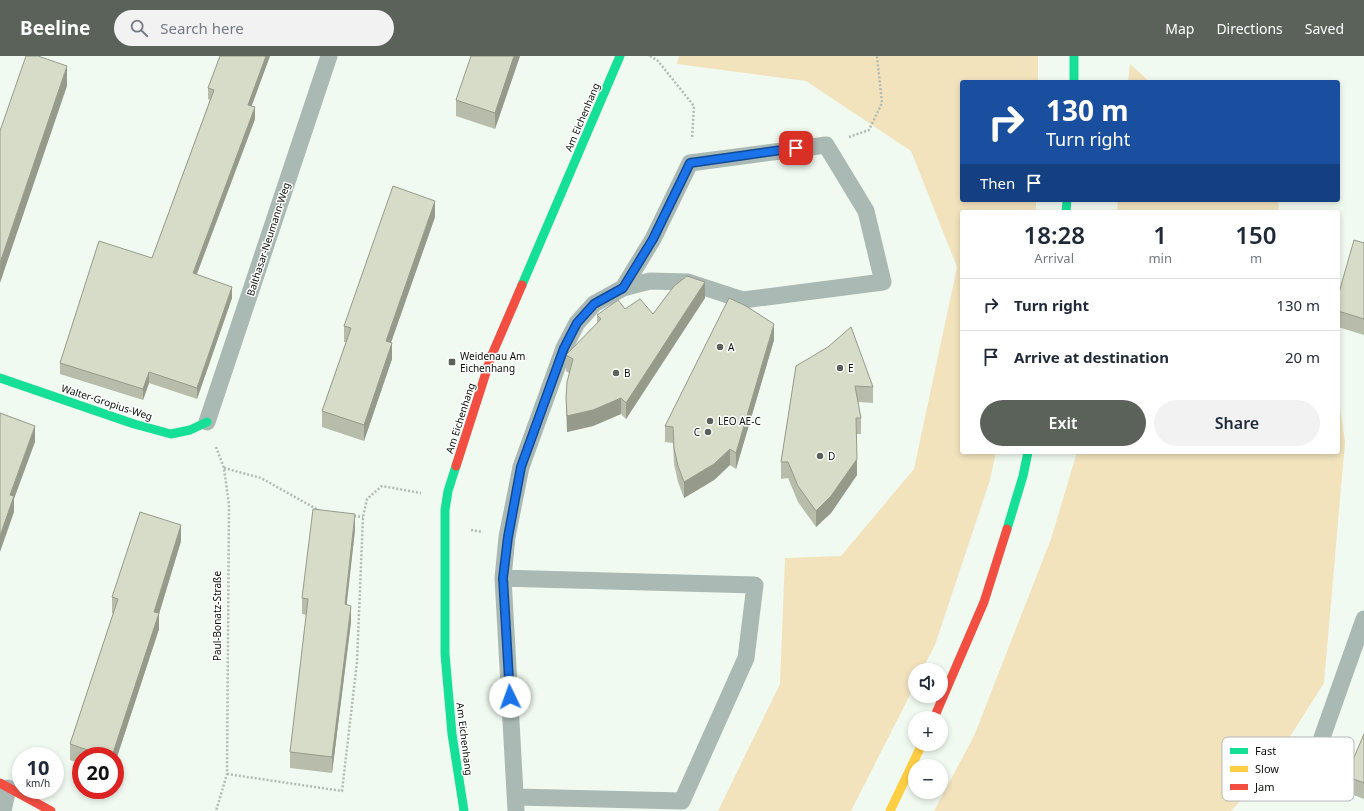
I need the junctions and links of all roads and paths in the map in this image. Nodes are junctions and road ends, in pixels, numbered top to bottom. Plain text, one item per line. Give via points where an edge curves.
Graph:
1 (329, 56) edge
2 (620, 56) edge
3 (650, 56) edge
4 (877, 56) edge
5 (1074, 56) edge
6 (1074, 80) edge
7 (826, 144) junction
8 (690, 163) junction
9 (623, 288) junction
10 (0, 378) edge
11 (208, 422) junction
12 (1028, 454) edge
13 (224, 468) junction
14 (421, 493) dead end
15 (445, 510) junction
16 (323, 513) edge
17 (350, 516) edge
18 (363, 517) junction
19 (508, 537) junction
20 (503, 578) junction
21 (1364, 619) edge
22 (937, 711) edge
23 (1322, 737) edge
24 (919, 751) edge
25 (227, 774) junction
26 (4, 786) edge
27 (516, 804) edge
28 (4, 811) edge
29 (51, 811) edge
30 (216, 811) edge
31 (464, 811) edge
32 (890, 811) edge

1 - 11 lane, Balthasar-Neumann-Weg
2 - 15 street, Am Eichenhang via 491,357 448,491
3 - 8 path via 658,61 694,106
4 - 7 path via 882,103 869,130
5 - 6 street
7 - 8 lane
7 - 9 lane via 866,211 883,282 743,300 688,282 650,281
8 - 9 lane via 653,239
9 - 19 lane via 594,304 577,323 564,348 521,467
10 - 11 street, Walter-Gropius-Weg via 134,424 171,434 190,430
11 - 13 path, Paul-Bonatz-Straße
12 - 22 street via 984,602
13 - 16 path via 261,478
13 - 25 path, Paul-Bonatz-Straße via 229,506
14 - 18 path via 382,486 367,499
15 - 19 path via 468,530
15 - 31 street, Am Eichenhang via 445,654 452,734
17 - 18 path
18 - 25 path via 357,662 342,791
19 - 20 lane
20 - 27 lane
20 - 27 lane via 754,585 746,658 682,802
21 - 23 lane
24 - 32 street
25 - 30 path, Paul-Bonatz-Straße
26 - 28 lane
26 - 29 street

